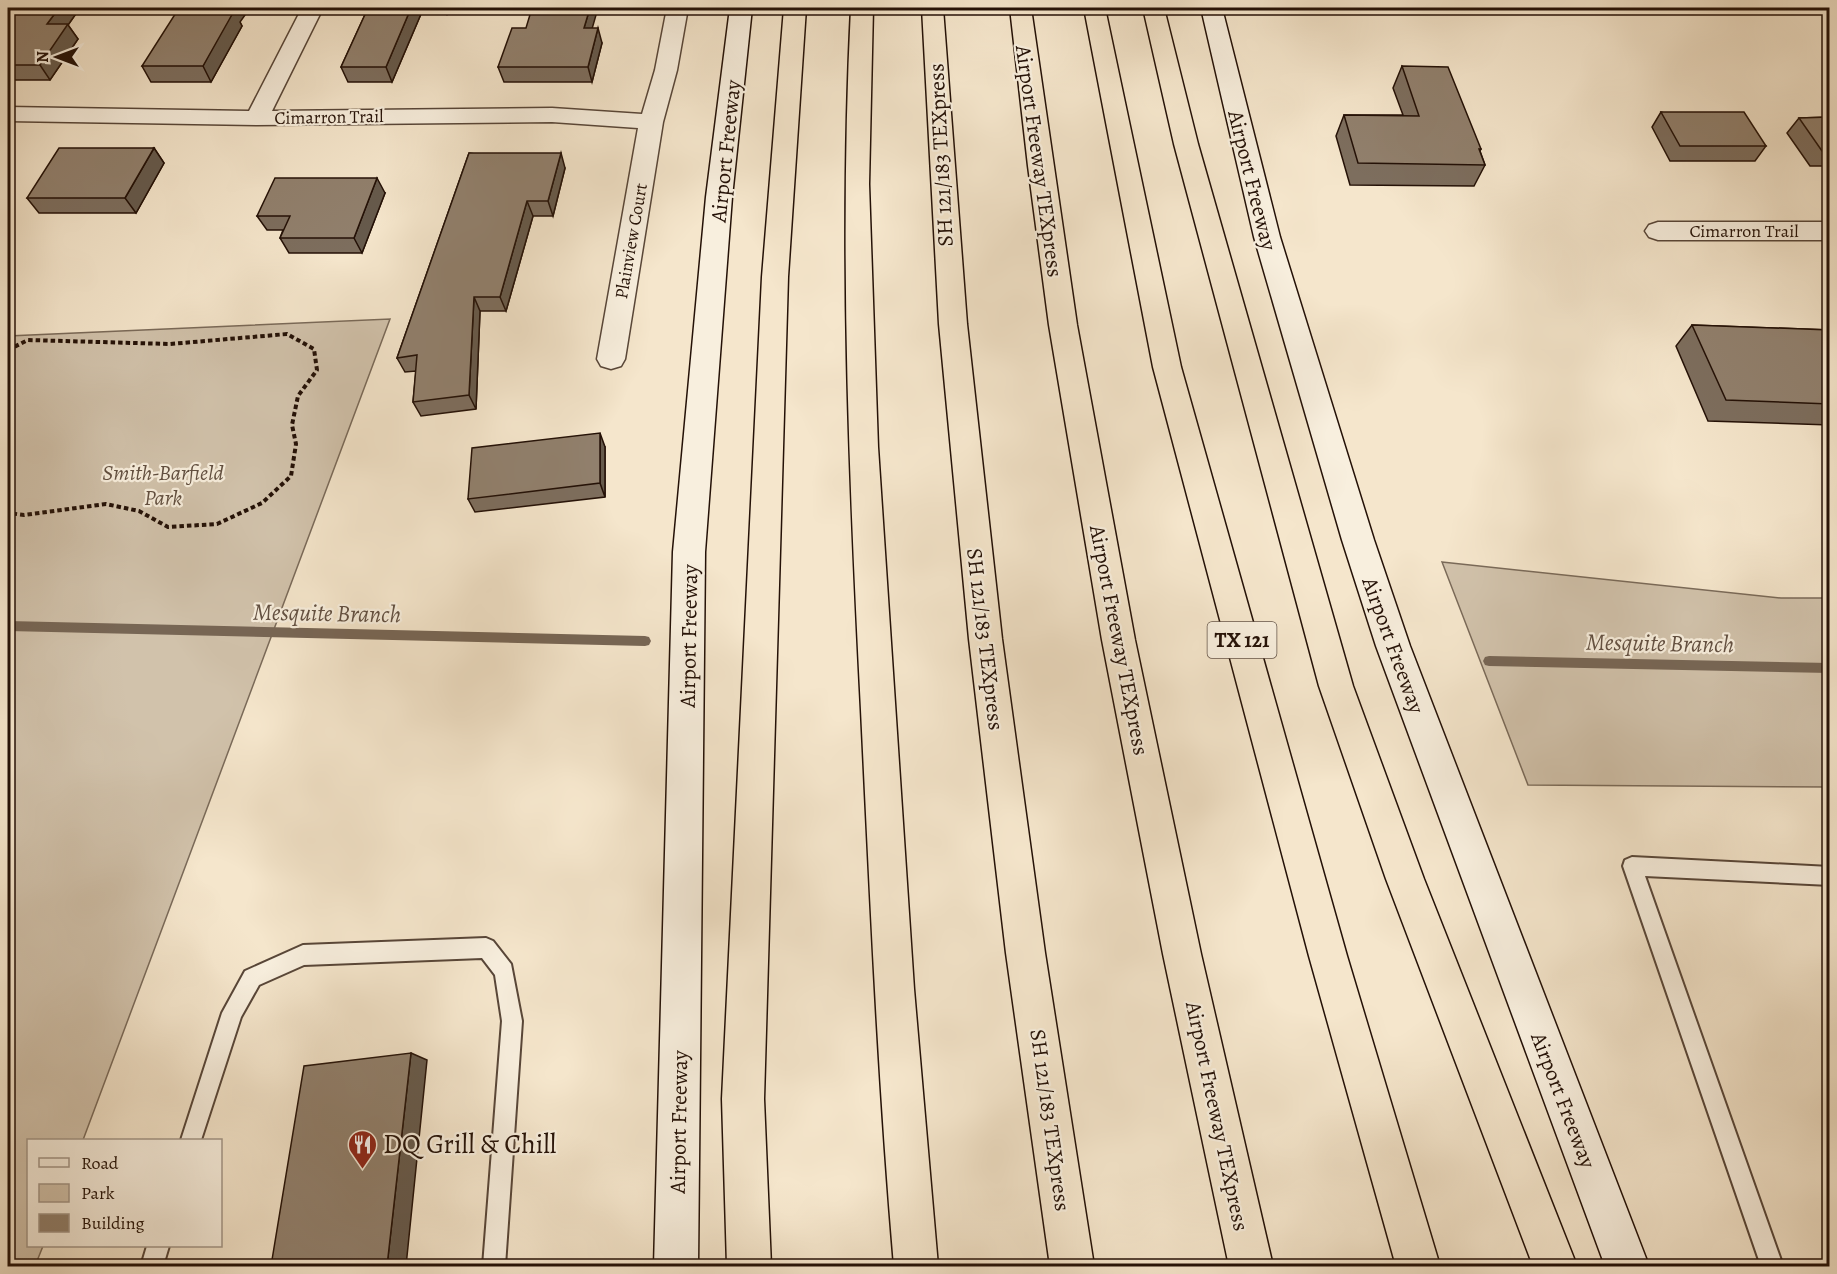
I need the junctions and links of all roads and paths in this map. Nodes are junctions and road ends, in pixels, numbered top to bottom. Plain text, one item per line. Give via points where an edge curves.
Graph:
1 (312, 8) edge
2 (678, 8) edge
3 (741, 8) edge
4 (795, 8) edge
5 (862, 8) edge
6 (932, 8) edge
7 (1020, 8) edge
8 (1094, 8) edge
9 (1153, 8) edge
10 (1211, 8) edge
11 (8, 114) edge
12 (256, 118) junction
13 (651, 122) junction
14 (1658, 231) dead end
15 (1830, 231) edge
16 (8, 350) edge
17 (611, 359) dead end
18 (8, 513) edge
19 (1830, 876) edge
20 (191, 1139) edge
21 (157, 1247) edge
22 (152, 1266) edge
23 (494, 1266) edge
24 (676, 1266) edge
25 (749, 1266) edge
26 (916, 1266) edge
27 (1072, 1266) edge
28 (1251, 1266) edge
29 (1418, 1266) edge
30 (1555, 1266) edge
31 (1627, 1266) edge
32 (1772, 1266) edge

1 - 12 main road
2 - 13 main road, Plainview Court
3 - 24 main road, Airport Freeway via 719,197 689,552
4 - 25 highway via 775,289 742,1099
5 - 26 highway via 857,261 867,527 904,1151
6 - 27 highway, SH 121/183 TEXpress via 939,166 971,522
7 - 28 highway, Airport Freeway TEXpress via 1036,149 1092,497 1205,1064
8 - 29 highway, TX 121 via 1167,367 1328,956
9 - 30 highway via 1186,144 1336,686 1405,879
10 - 31 main road, Airport Freeway via 1266,237 1361,550 1393,646
11 - 12 main road, Cimarron Trail
12 - 13 main road, Cimarron Trail via 552,115
13 - 17 main road, Plainview Court
14 - 15 main road, Cimarron Trail
16 - 18 path via 28,340 170,344 287,334 314,349 317,370 298,396 292,425 296,444 291,476 262,503 217,524 168,527 139,511 106,504 24,515
19 - 32 lane via 1632,866
20 - 23 lane via 232,1013 252,978 303,955 486,948 504,971 512,1021
21 - 22 lane

